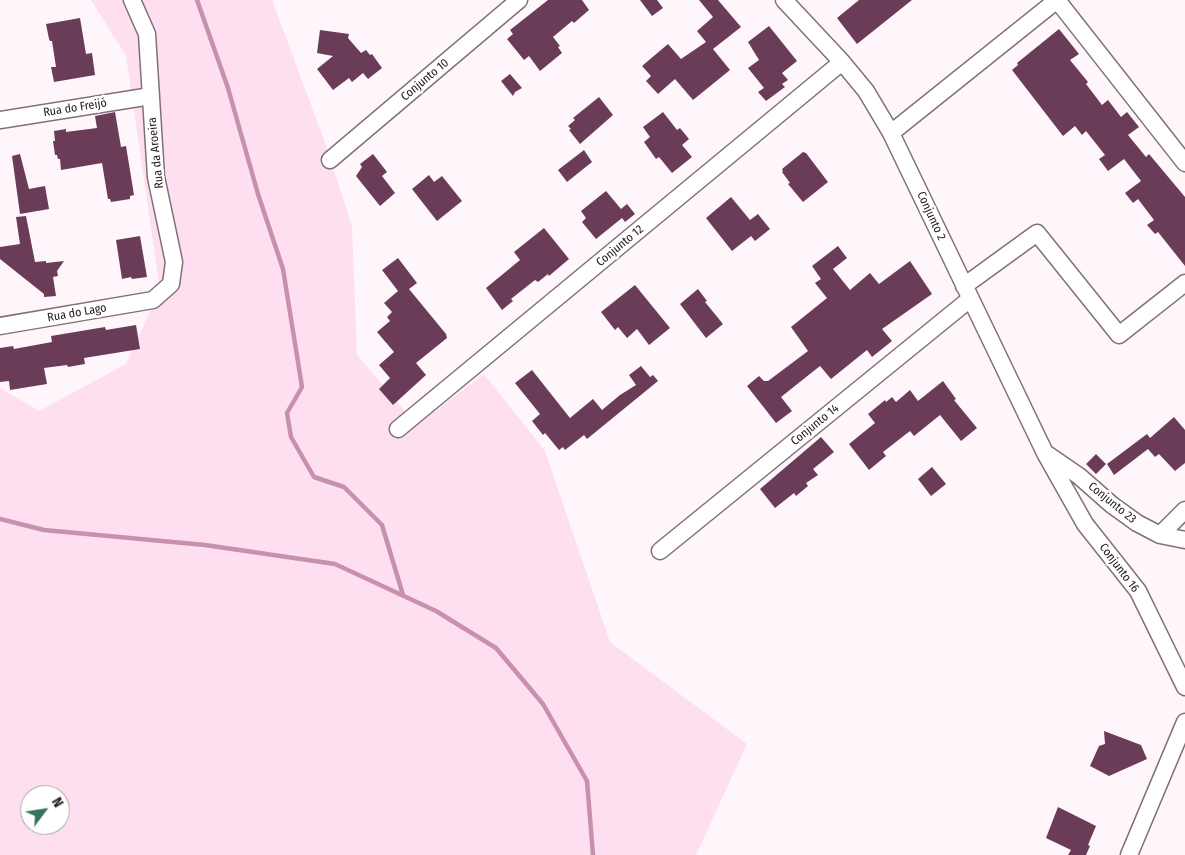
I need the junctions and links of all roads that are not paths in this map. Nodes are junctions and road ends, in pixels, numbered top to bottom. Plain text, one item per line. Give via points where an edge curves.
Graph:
1 (132, 0) edge
2 (519, 0) edge
3 (784, 0) edge
4 (842, 62) junction
5 (151, 96) junction
6 (0, 120) edge
7 (891, 133) junction
8 (330, 160) dead end
9 (1185, 163) edge
10 (1185, 283) edge
11 (967, 293) junction
12 (153, 300) joint
13 (0, 326) edge
14 (398, 429) dead end
15 (1045, 453) junction
16 (1185, 510) edge
17 (1160, 535) junction
18 (1185, 540) edge
19 (660, 551) dead end
20 (1185, 687) edge
21 (1185, 722) edge
22 (1129, 855) edge

1 - 5 street, Rua da Aroeira via 147,34
2 - 8 street, Conjunto 10
3 - 4 street, Conjunto 2
4 - 7 street, Conjunto 2 via 866,91
4 - 14 street, Conjunto 12
5 - 6 street, Rua do Freijó
5 - 12 street, Rua da Aroeira via 156,177 174,262 171,284
7 - 9 street via 1057,0
7 - 11 street, Conjunto 2
10 - 11 street, Conjunto 14 via 1119,335 1037,232
11 - 15 street, Conjunto 2
11 - 19 street, Conjunto 14
12 - 13 street, Rua do Lago
15 - 17 street, Conjunto 23 via 1060,461 1137,524
15 - 20 street, Conjunto 16 via 1086,524 1138,591
16 - 17 street
17 - 18 street, Conjunto 23
21 - 22 street

